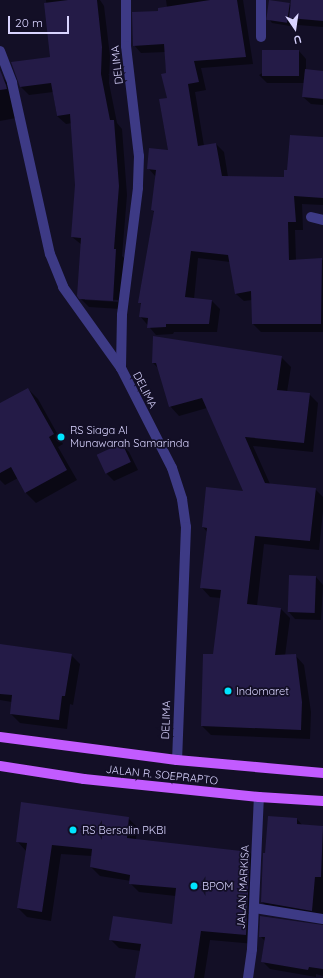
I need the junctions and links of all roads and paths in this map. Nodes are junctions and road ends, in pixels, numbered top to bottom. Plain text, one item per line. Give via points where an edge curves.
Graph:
1 (126, 0) edge
2 (261, 0) edge
3 (261, 37) dead end
4 (0, 52) edge
5 (311, 217) dead end
6 (323, 220) edge
7 (121, 368) junction
8 (0, 738) edge
9 (177, 760) junction
10 (0, 766) edge
11 (323, 773) edge
12 (259, 797) junction
13 (323, 801) edge
14 (254, 908) junction
15 (323, 919) edge
16 (248, 978) edge

1 - 7 street, DELIMA via 126,46 139,156 138,188 122,315
2 - 3 street
4 - 7 street via 12,83 53,261 63,287
5 - 6 street
7 - 9 street, DELIMA via 172,468 182,499 186,527
8 - 9 main road, JALAN R. SOEPRAPTO
9 - 11 main road, JALAN R. SOEPRAPTO
10 - 12 main road, JALAN R. SOEPRAPTO
12 - 13 main road, JALAN R. SOEPRAPTO
12 - 14 street, JALAN MARKISA
14 - 15 street
14 - 16 street, JALAN MARKISA

